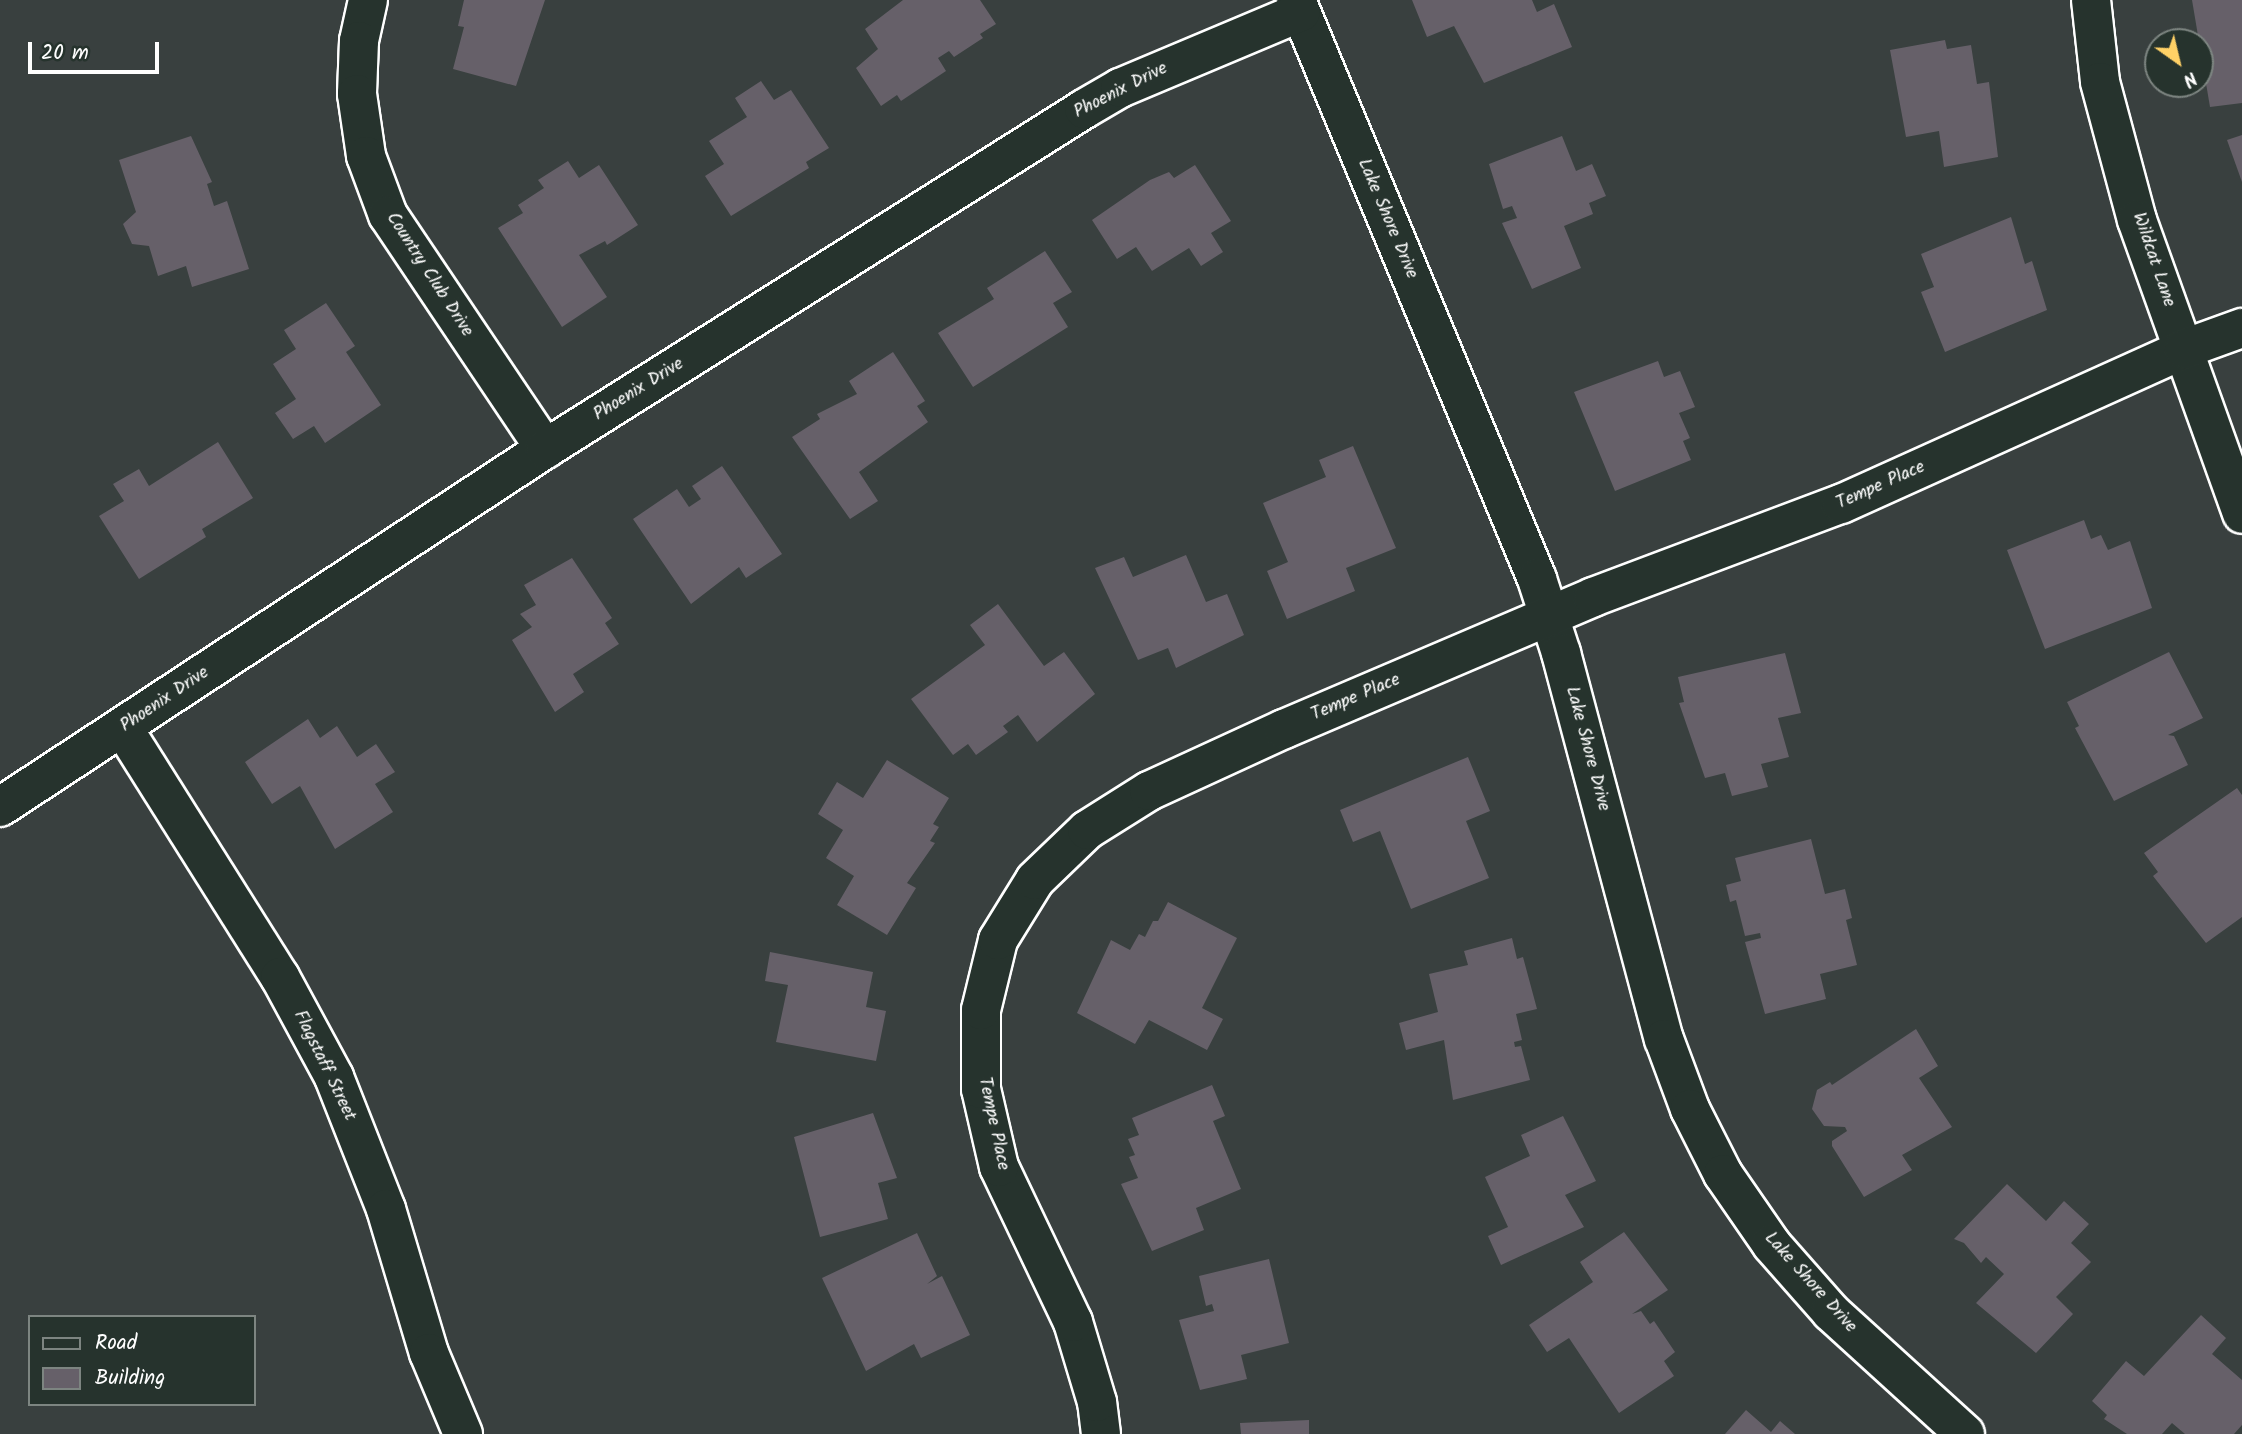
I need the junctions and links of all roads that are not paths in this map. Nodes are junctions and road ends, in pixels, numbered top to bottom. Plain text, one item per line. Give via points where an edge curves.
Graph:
1 (368, 0) edge
2 (2091, 0) edge
3 (1298, 6) edge
4 (2242, 328) edge
5 (2184, 349) junction
6 (545, 449) junction
7 (2242, 514) edge
8 (1549, 616) junction
9 (123, 728) junction
10 (0, 807) edge
11 (463, 1434) edge
12 (1101, 1434) edge
13 (1965, 1434) edge

1 - 6 street, Country Club Drive via 359,41 357,94 366,156 388,215
2 - 5 street, Wildcat Lane via 2107,107 2137,220
3 - 6 street, Phoenix Drive via 1111,93
3 - 8 street, Lake Shore Drive
4 - 5 street, Tempe Place
5 - 7 street, Wildcat Lane
5 - 8 street, Tempe Place via 1841,504
6 - 9 street, Phoenix Drive
8 - 12 street, Tempe Place via 1149,791 1087,830 1035,880 998,940 981,1010 981,1089 999,1167 1073,1322 1097,1402
8 - 13 street, Lake Shore Drive via 1664,1039 1695,1120 1723,1174 1772,1245 1831,1312
9 - 10 street, Phoenix Drive
9 - 11 street, Flagstaff Street via 280,977 334,1077 386,1209 429,1353

